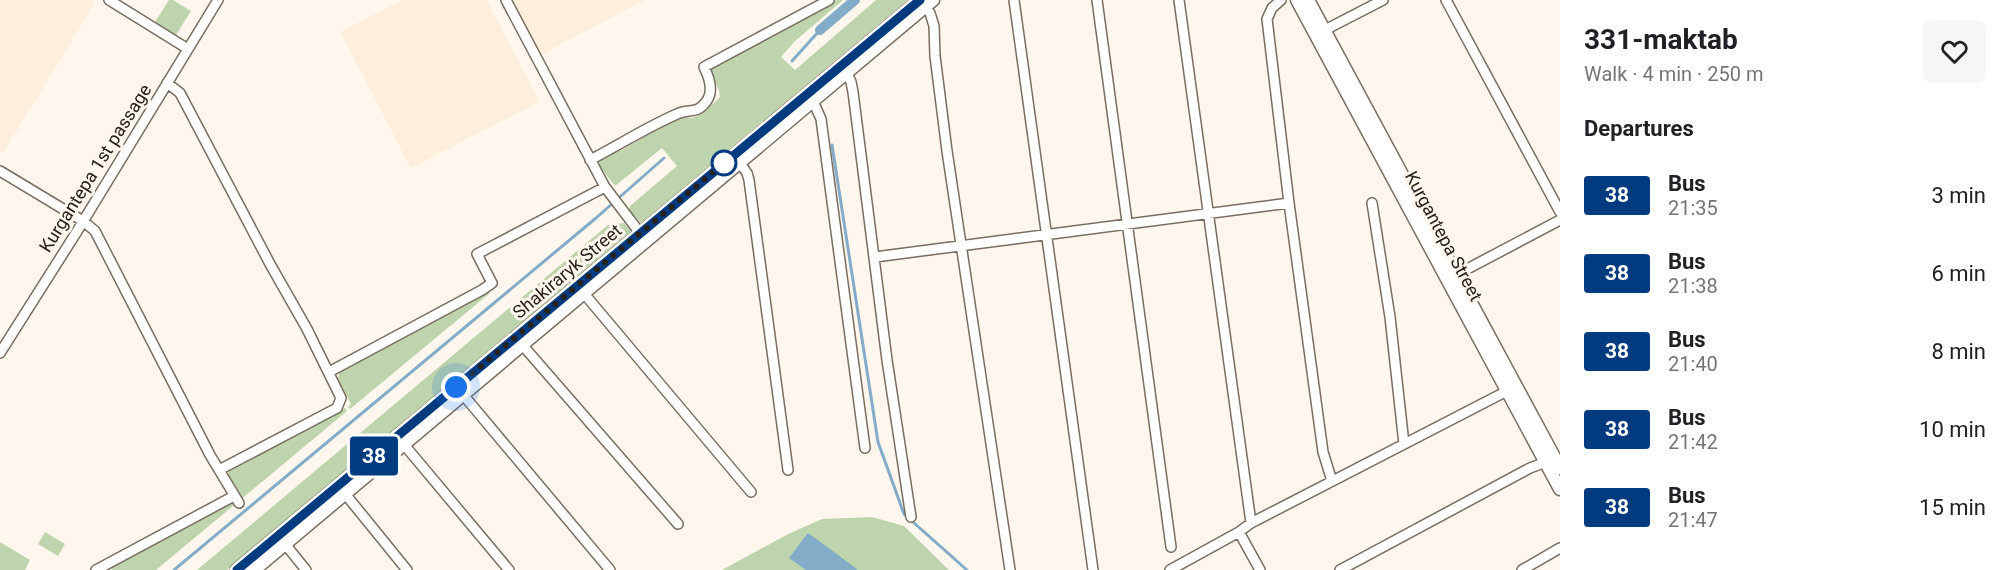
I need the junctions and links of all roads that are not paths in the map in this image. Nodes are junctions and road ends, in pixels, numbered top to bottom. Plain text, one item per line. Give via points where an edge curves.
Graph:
1 (109, 0) edge
2 (218, 0) edge
3 (506, 0) edge
4 (828, 0) edge
5 (1014, 0) edge
6 (1097, 0) edge
7 (1179, 0) edge
8 (1281, 0) edge
9 (1297, 0) edge
10 (1308, 0) edge
11 (1383, 0) edge
12 (1446, 0) edge
13 (926, 2) edge
14 (1320, 32) junction
15 (188, 49) junction
16 (844, 68) junction
17 (167, 83) junction
18 (813, 101) junction
19 (736, 159) junction
20 (590, 160) junction
21 (0, 171) edge
22 (608, 191) junction
23 (1289, 202) junction
24 (1372, 203) dead end
25 (1560, 212) edge
26 (1208, 213) junction
27 (1560, 220) edge
28 (84, 221) junction
29 (1128, 224) junction
30 (640, 233) junction
31 (1045, 235) junction
32 (961, 246) junction
33 (875, 257) junction
34 (1452, 277) junction
35 (580, 289) junction
36 (519, 341) junction
37 (2, 346) edge
38 (329, 372) junction
39 (460, 391) junction
40 (1507, 391) junction
41 (400, 440) junction
42 (1404, 444) junction
43 (865, 448) dead end
44 (1546, 462) junction
45 (1560, 468) edge
46 (219, 470) junction
47 (788, 470) dead end
48 (1332, 481) junction
49 (1560, 489) edge
50 (342, 490) junction
51 (751, 492) dead end
52 (911, 517) dead end
53 (1251, 523) junction
54 (678, 524) dead end
55 (1239, 532) junction
56 (282, 540) junction
57 (1171, 547) dead end
58 (1560, 548) edge
59 (96, 570) edge
60 (237, 570) edge
61 (254, 570) edge
62 (306, 570) edge
63 (407, 570) edge
64 (509, 570) edge
65 (610, 570) edge
66 (1010, 570) edge
67 (1093, 570) edge
68 (1170, 570) edge
69 (1260, 570) edge
70 (1340, 570) edge
71 (1522, 570) edge

1 - 15 street
2 - 15 street, Kurgantepa 1st passage
3 - 20 street
4 - 20 street via 704,66 710,79 709,100 699,110 680,112
5 - 31 street
6 - 29 street
7 - 26 street
8 - 23 street via 1267,19
9 - 14 main road, Kurgantepa Street
10 - 14 main road, Kurgantepa Street
11 - 14 street
12 - 25 street
13 - 16 main road, Shakiraryk Street
13 - 32 street via 934,26
14 - 34 main road, Kurgantepa Street
15 - 17 street, Kurgantepa 1st passage
16 - 18 main road, Shakiraryk Street
16 - 19 main road, Shakiraryk Street
16 - 33 street via 853,92
17 - 28 street, Kurgantepa 1st passage
17 - 38 street via 180,93
18 - 19 main road, Shakiraryk Street
18 - 43 street via 821,119
19 - 30 main road, Shakiraryk Street
19 - 35 main road, Shakiraryk Street
19 - 47 street via 749,180
20 - 22 street
21 - 28 street
22 - 30 street
22 - 38 street via 477,254 493,286
23 - 26 street
23 - 48 street via 1323,452
24 - 42 street
26 - 29 street
26 - 53 street
27 - 34 street
28 - 37 street, Kurgantepa 1st passage
28 - 46 street via 95,231
29 - 31 street
29 - 57 street
30 - 35 main road, Shakiraryk Street
31 - 32 street
31 - 67 street
32 - 33 street
32 - 66 street
33 - 52 street
34 - 40 main road, Kurgantepa Street
34 - 45 main road, Kurgantepa Street
35 - 36 main road, Shakiraryk Street
35 - 51 street
36 - 39 main road, Shakiraryk Street
36 - 54 street
38 - 46 street via 340,398 337,408
39 - 41 main road, Shakiraryk Street
39 - 65 street
40 - 42 street
40 - 44 main road, Kurgantepa Street
41 - 50 main road, Shakiraryk Street
41 - 64 street
42 - 48 street
44 - 49 main road, Kurgantepa Street
44 - 70 street
46 - 59 street via 236,499
48 - 53 street
50 - 56 main road, Shakiraryk Street
50 - 63 street
53 - 55 street
55 - 68 street
55 - 69 street
56 - 60 main road, Shakiraryk Street
56 - 61 main road, Shakiraryk Street
56 - 62 street
58 - 71 street

